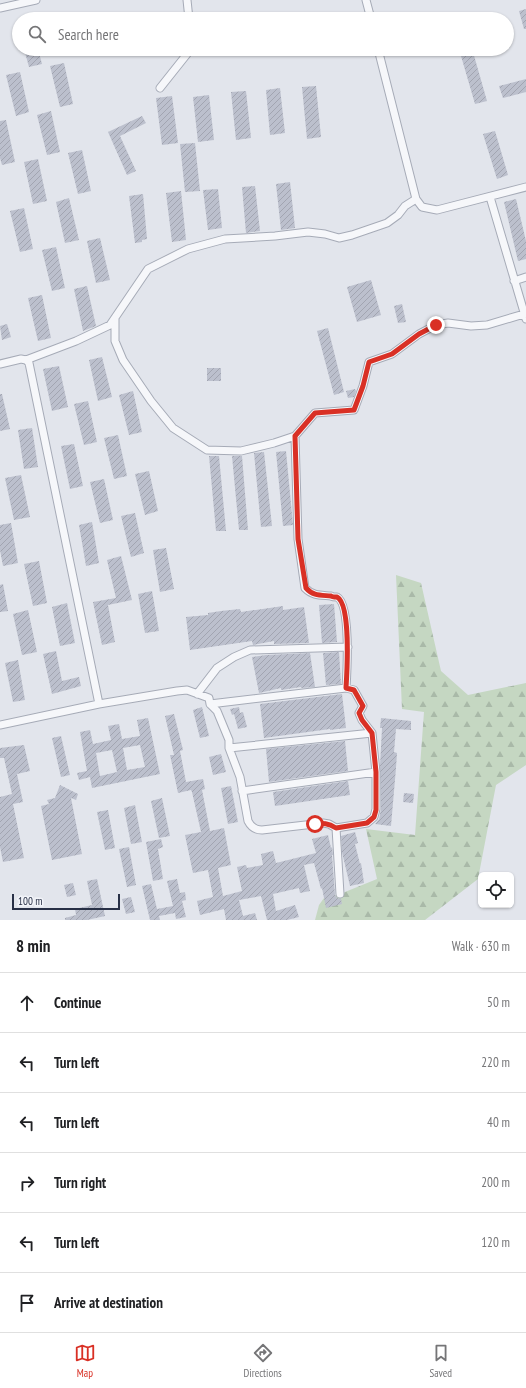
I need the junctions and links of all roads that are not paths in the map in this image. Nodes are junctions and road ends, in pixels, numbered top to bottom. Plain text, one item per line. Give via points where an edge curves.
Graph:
1 (36, 0) edge
2 (187, 0) edge
3 (366, 0) edge
4 (0, 8) edge
5 (188, 12) edge
6 (369, 12) edge
7 (185, 56) edge
8 (380, 56) edge
9 (160, 88) dead end
10 (526, 187) edge
11 (490, 197) junction
12 (416, 199) junction
13 (526, 277) edge
14 (514, 281) junction
15 (525, 316) edge
16 (115, 318) junction
17 (26, 360) junction
18 (0, 364) edge
19 (295, 436) junction
20 (348, 647) junction
21 (346, 688) junction
22 (197, 694) junction
23 (99, 704) junction
24 (210, 704) junction
25 (0, 725) edge
26 (372, 733) junction
27 (229, 748) junction
28 (376, 772) junction
29 (242, 791) junction
30 (336, 828) junction
31 (340, 894) dead end

1 - 4 street
2 - 5 street
3 - 6 street
7 - 9 street
8 - 12 street
10 - 11 street
11 - 12 street via 437,210 422,207
11 - 14 street
12 - 16 street via 387,223 339,238 308,232 225,239 188,249 148,269
13 - 14 street
14 - 15 street
15 - 19 street via 487,325 436,325 392,354 369,362 354,410 315,413
16 - 17 street via 110,325
16 - 19 street via 115,341 123,360 173,428 207,450 241,451
17 - 18 street
17 - 23 street
19 - 20 street via 298,539 306,588 316,595 336,597 342,602
20 - 21 street
20 - 22 street via 250,650 217,668
21 - 24 street
21 - 26 street via 354,690 363,706 359,713
22 - 23 street via 186,690
22 - 24 street via 209,698
23 - 25 street
24 - 27 street via 217,710 229,740
26 - 27 street
26 - 28 street
27 - 29 street via 240,776
28 - 29 street
28 - 30 street via 374,817 367,823
29 - 30 street via 248,821 256,830 323,823
30 - 31 street

